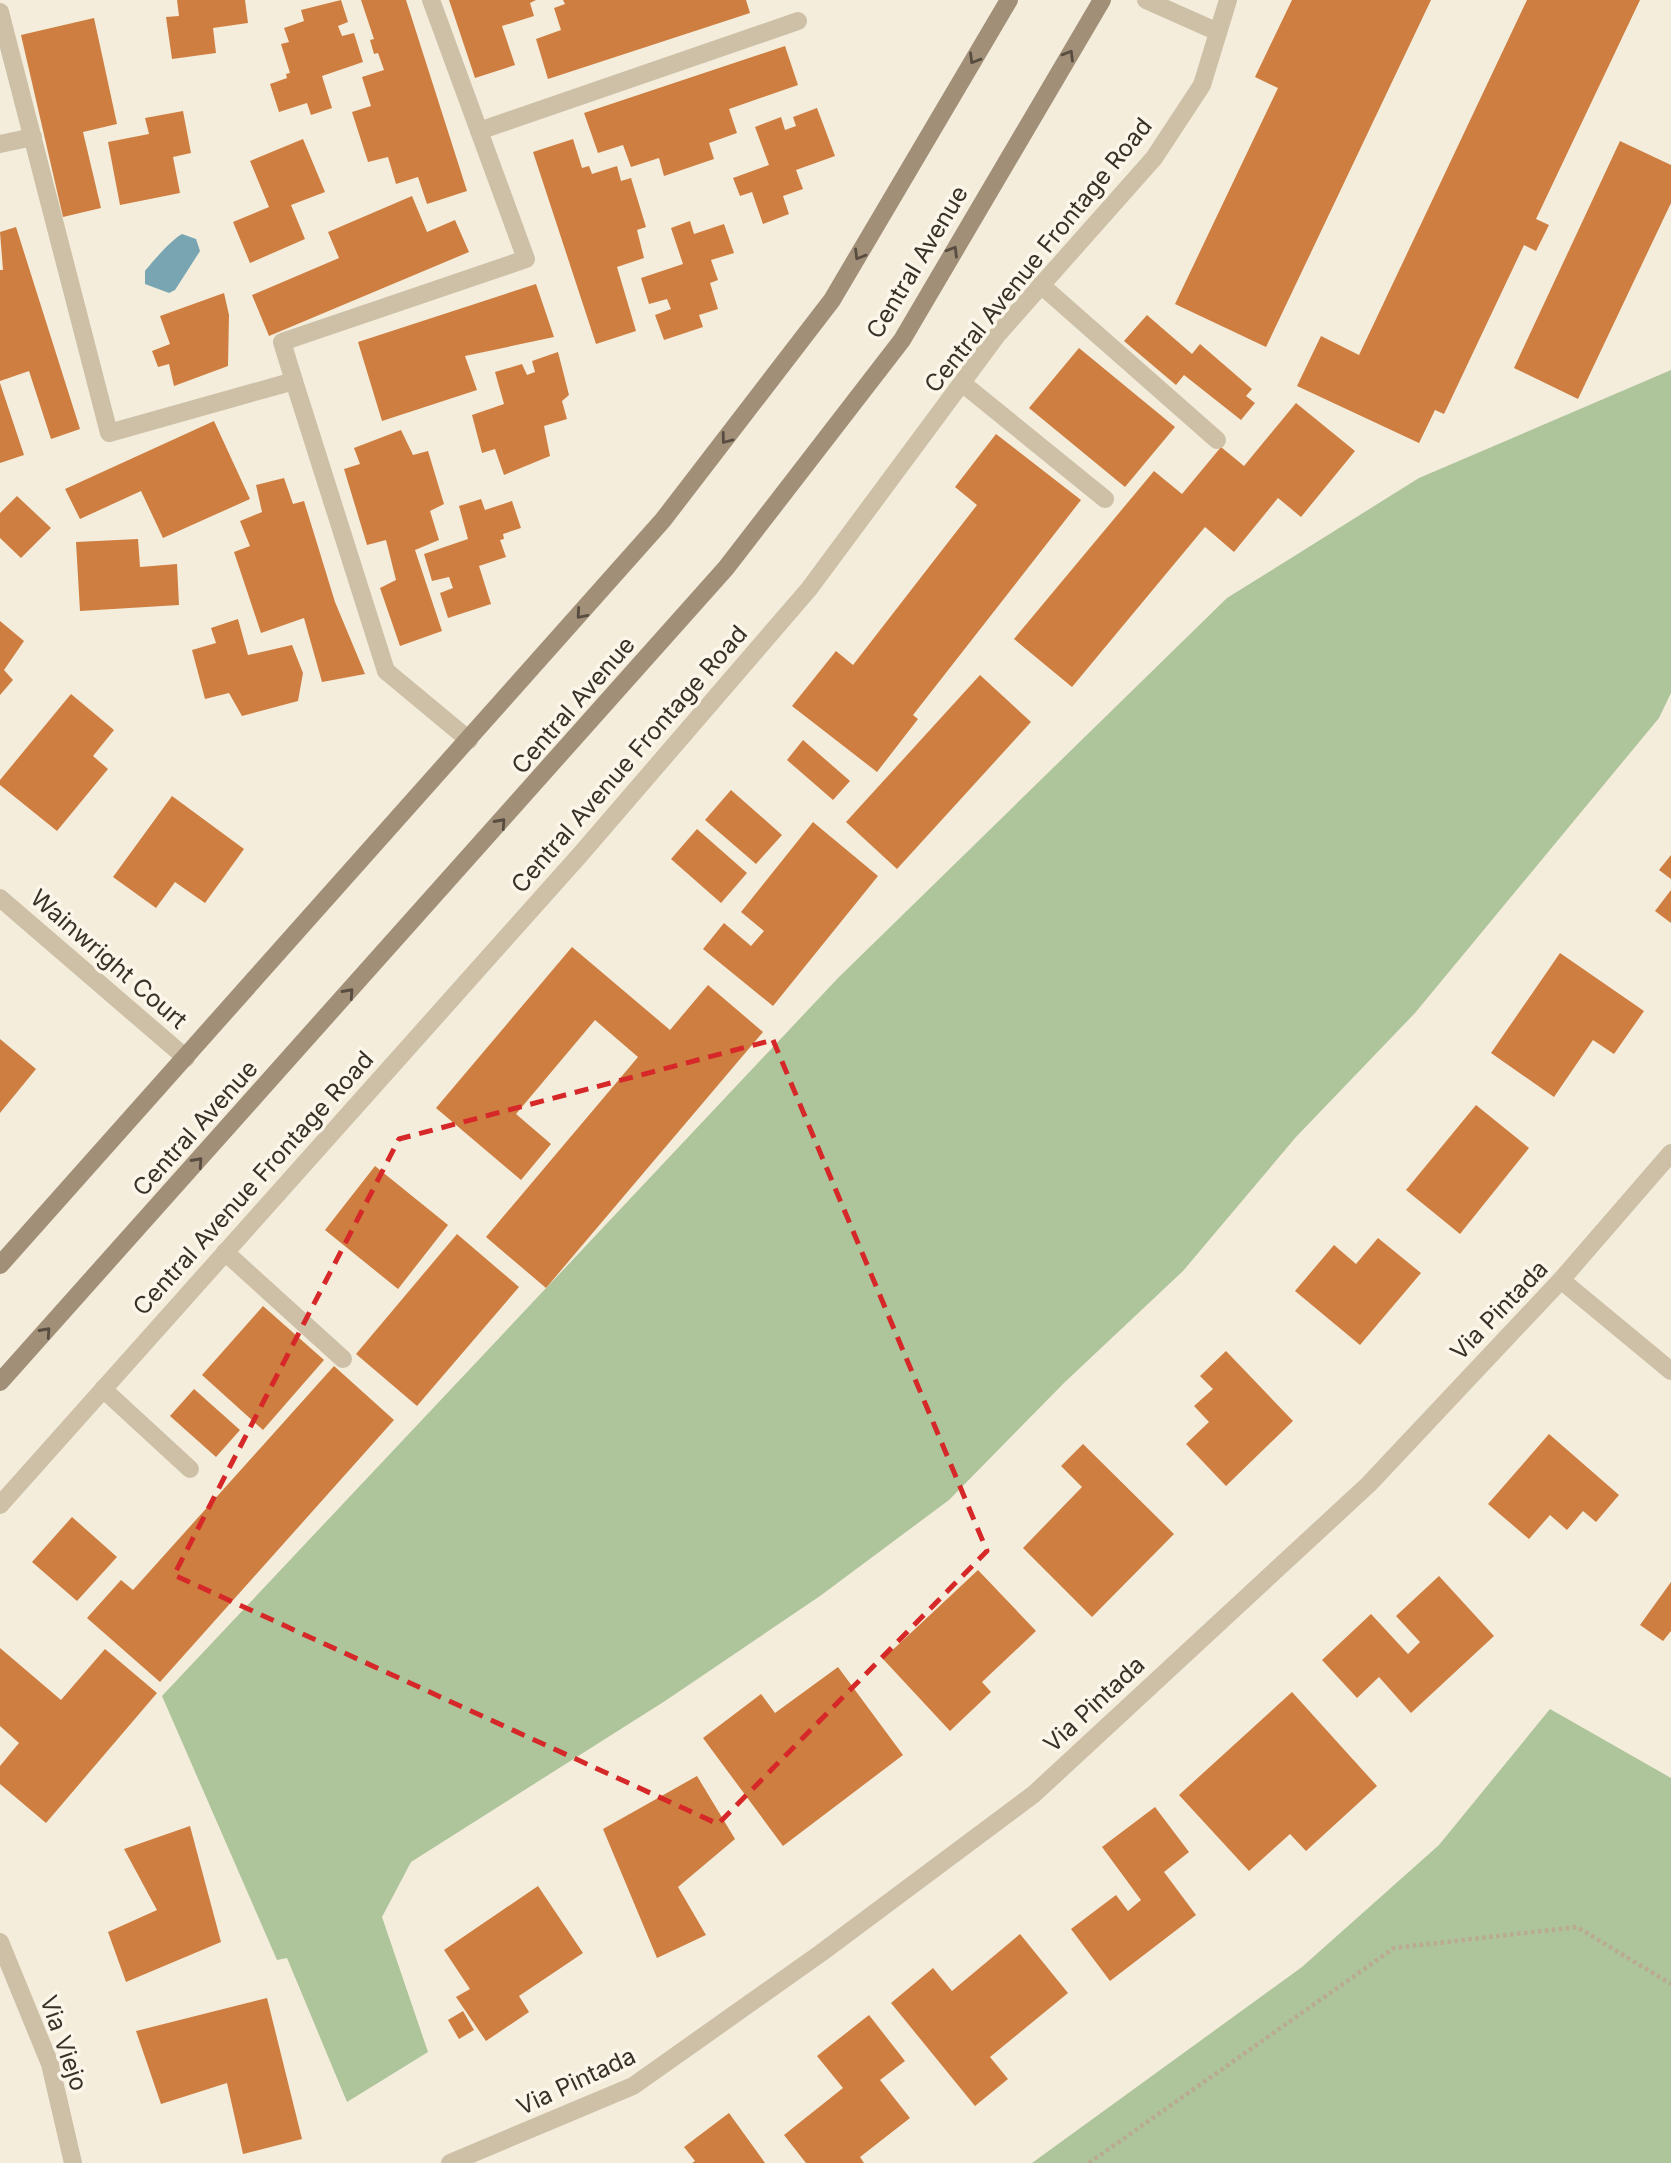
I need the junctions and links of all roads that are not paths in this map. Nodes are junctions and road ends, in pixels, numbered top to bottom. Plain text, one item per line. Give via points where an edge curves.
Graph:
1 (431, 0) edge
2 (1009, 0) edge
3 (1102, 0) edge
4 (1146, 0) edge
5 (1228, 0) edge
6 (0, 12) edge
7 (798, 21) dead end
8 (1218, 32) junction
9 (479, 131) junction
10 (33, 137) junction
11 (0, 144) edge
12 (1041, 285) junction
13 (294, 381) junction
14 (962, 383) junction
15 (1217, 440) dead end
16 (1105, 499) dead end
17 (469, 740) junction
18 (0, 898) edge
19 (186, 1058) junction
20 (1671, 1153) edge
21 (225, 1252) junction
22 (0, 1265) edge
23 (1561, 1280) junction
24 (343, 1359) dead end
25 (1671, 1371) edge
26 (0, 1382) edge
27 (103, 1389) junction
28 (190, 1469) dead end
29 (0, 1505) edge
30 (0, 1942) edge
31 (73, 2163) edge
32 (450, 2163) edge

1 - 9 street
2 -> 17 main road via 832,300 663,520
26 -> 3 main road, Central Avenue via 726,568 901,340
4 - 8 street
5 - 8 street, Central Avenue Frontage Road
6 - 10 street
7 - 9 street
8 - 12 street, Central Avenue Frontage Road via 1202,85 1154,158
9 - 13 street via 526,259 282,342
10 - 11 street
10 - 13 street via 109,433
12 - 14 street, Central Avenue Frontage Road
12 - 15 street
13 - 17 street via 386,671
14 - 16 street
14 - 21 street, Central Avenue Frontage Road via 801,600
17 - 19 main road
18 - 19 street, Wainwright Court
19 - 22 main road
20 - 23 street, Via Pintada
21 - 24 street
21 - 27 street, Central Avenue Frontage Road
23 - 25 street
23 - 32 street, Via Pintada via 1369,1484 1034,1794 633,2086
27 - 28 street
27 - 29 street, Central Avenue Frontage Road
30 - 31 street, Via Viejo via 50,2064

